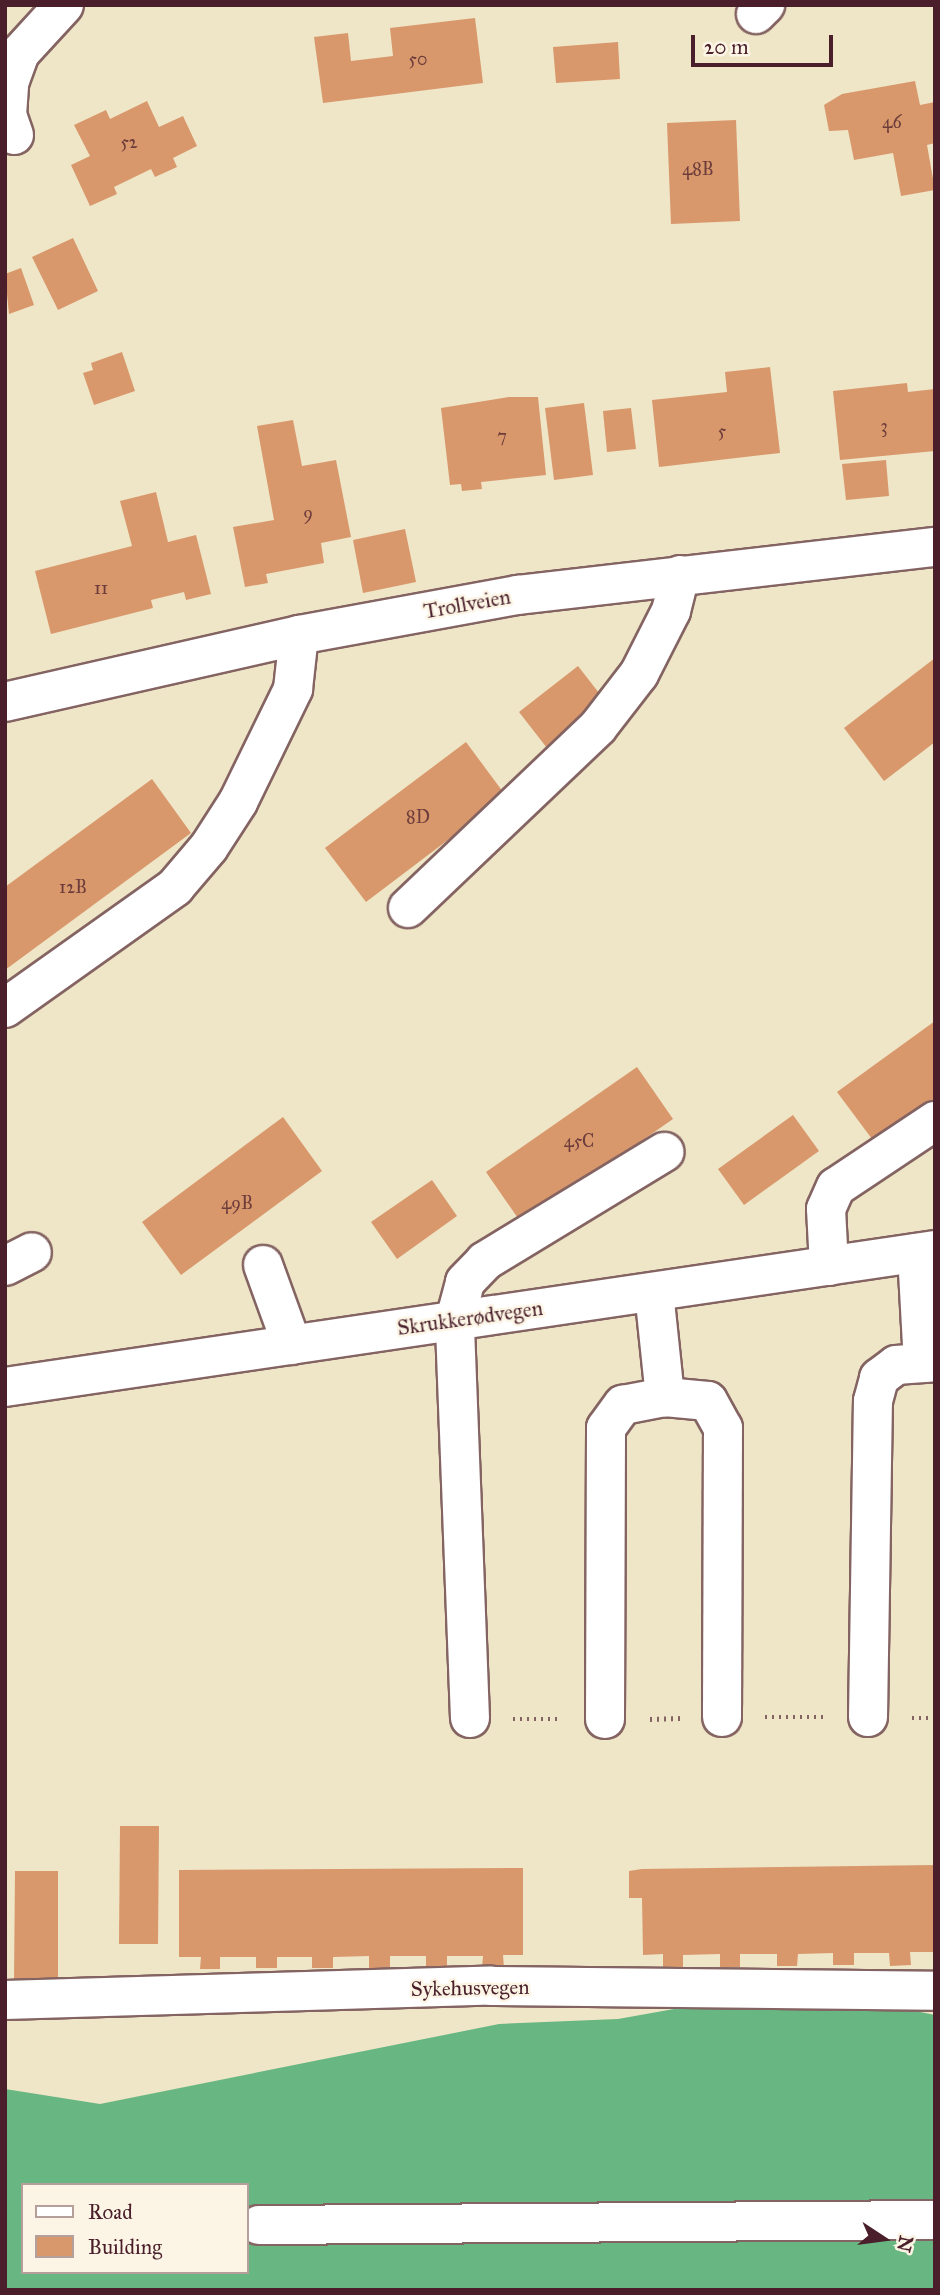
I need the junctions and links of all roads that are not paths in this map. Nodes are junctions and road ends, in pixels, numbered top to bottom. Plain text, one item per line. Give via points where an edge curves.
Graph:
1 (64, 5) edge
2 (14, 135) dead end
3 (935, 548) edge
4 (680, 575) junction
5 (299, 635) junction
6 (5, 702) edge
7 (408, 908) dead end
8 (5, 1008) edge
9 (935, 1121) edge
10 (664, 1152) dead end
11 (926, 1251) edge
12 (263, 1265) dead end
13 (829, 1266) junction
14 (654, 1292) junction
15 (455, 1320) junction
16 (292, 1345) junction
17 (929, 1362) edge
18 (5, 1387) edge
19 (665, 1397) junction
20 (722, 1717) dead end
21 (868, 1717) dead end
22 (470, 1718) dead end
23 (605, 1720) dead end
24 (935, 1991) edge
25 (5, 2000) edge
26 (935, 2220) edge
27 (258, 2225) dead end

1 - 2 street via 20,53 9,83 7,115
3 - 4 street, Trollveien
4 - 5 street, Trollveien via 517,595
4 - 7 street via 671,611 639,674 598,727
5 - 6 street, Trollveien
5 - 8 street via 293,689 238,802 209,847 175,887
9 - 13 street via 836,1187 826,1209
10 - 15 street via 485,1261 465,1282
11 - 13 street, Skrukkerødvegen
11 - 17 street
12 - 16 street
13 - 14 street, Skrukkerødvegen
14 - 15 street, Skrukkerødvegen
14 - 19 street
15 - 16 street, Skrukkerødvegen
15 - 22 street
16 - 18 street, Skrukkerødvegen
17 - 21 street via 896,1365 879,1378 873,1401
19 - 20 street via 708,1401 723,1428
19 - 23 street via 623,1405 606,1428
24 - 25 street, Sykehusvegen via 491,1986
26 - 27 street

